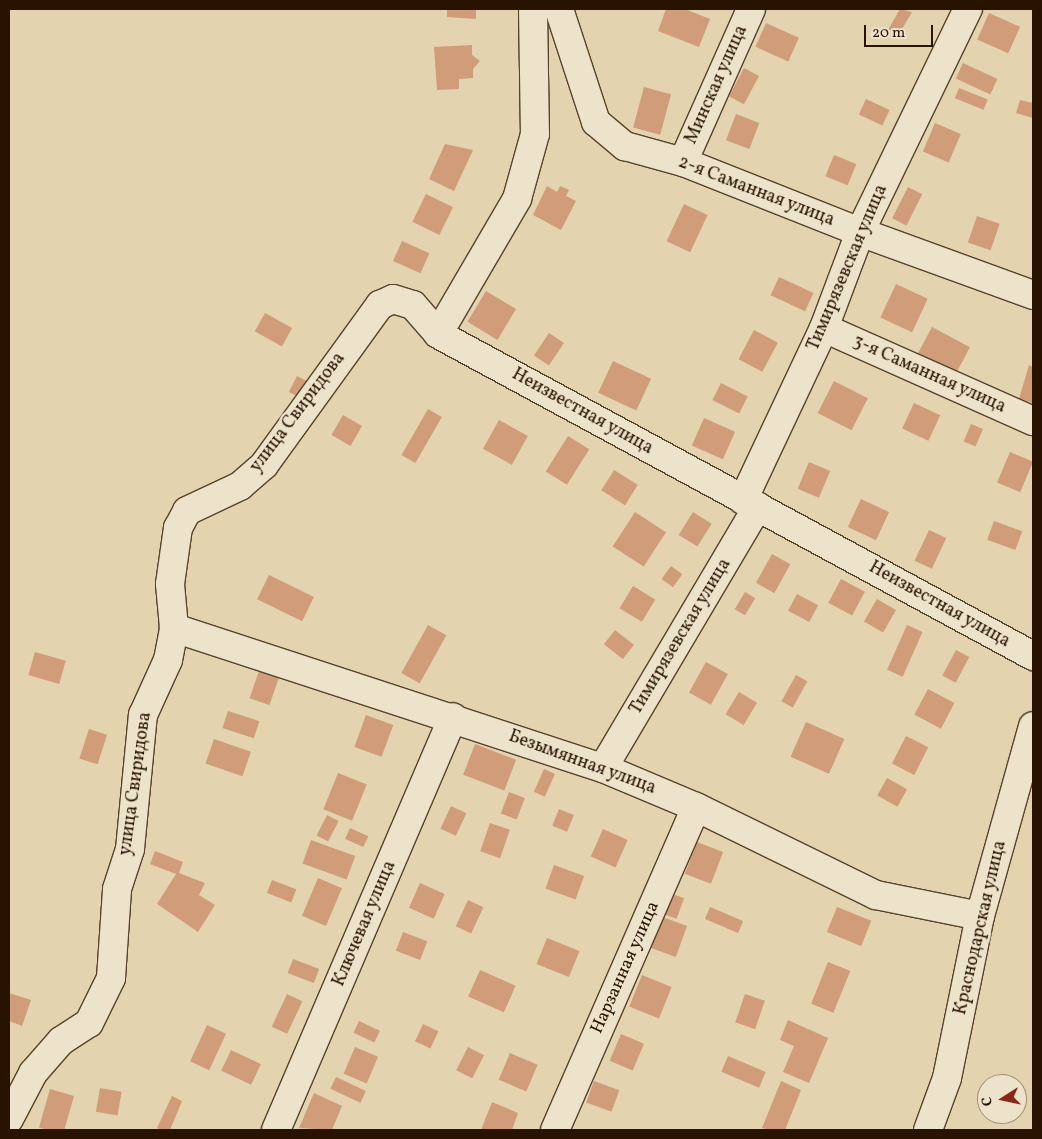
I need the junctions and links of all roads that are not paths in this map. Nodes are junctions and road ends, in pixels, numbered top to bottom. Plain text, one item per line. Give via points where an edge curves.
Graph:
1 (533, 9) edge
2 (559, 9) edge
3 (751, 9) edge
4 (968, 9) edge
5 (683, 162) junction
6 (860, 232) junction
7 (1033, 294) edge
8 (824, 328) junction
9 (438, 334) junction
10 (1033, 421) edge
11 (750, 503) junction
12 (174, 628) junction
13 (1033, 656) edge
14 (453, 717) junction
15 (1033, 726) edge
16 (603, 768) junction
17 (696, 807) junction
18 (980, 916) junction
19 (9, 1119) edge
20 (276, 1130) edge
21 (555, 1130) edge
22 (928, 1130) edge

1 - 9 street via 535,134 517,199
2 - 5 street, 2-я Саманная улица via 596,122 625,146
3 - 5 street, Минская улица
4 - 6 street, Тимирязевская улица
5 - 6 street, 2-я Саманная улица
6 - 7 street, 2-я Саманная улица
6 - 8 street, Тимирязевская улица
8 - 10 street, 3-я Саманная улица
8 - 11 street, Тимирязевская улица
9 - 11 street, Неизвестная улица
9 - 12 street, улица Свиридова via 414,304 393,299 380,305 264,465 240,486 187,511 178,528 170,584
11 - 13 street, Неизвестная улица
11 - 16 street, Тимирязевская улица
12 - 14 street, Безымянная улица
12 - 19 street, улица Свиридова via 168,660 143,714 130,849 117,889 111,978 89,1024 60,1041 32,1073
14 - 16 street, Безымянная улица
14 - 20 street, Ключевая улица
15 - 18 street, Краснодарская улица
16 - 17 street, Безымянная улица
17 - 18 street, Безымянная улица via 876,895
17 - 21 street, Нарзанная улица
18 - 22 street, Краснодарская улица via 947,1078

